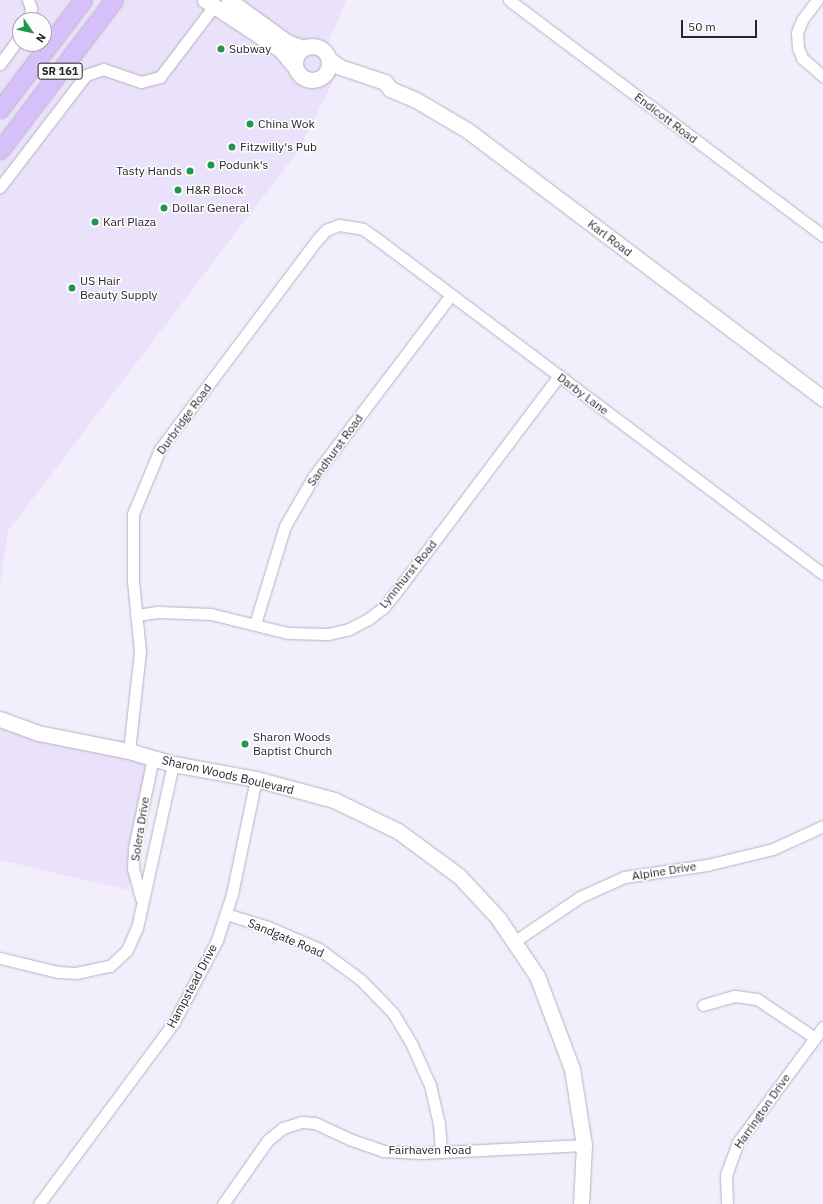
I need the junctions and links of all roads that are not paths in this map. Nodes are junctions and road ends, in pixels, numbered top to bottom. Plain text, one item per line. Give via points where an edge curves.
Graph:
1 (28, 0) edge
2 (83, 0) edge
3 (114, 0) edge
4 (229, 0) edge
5 (510, 0) edge
6 (817, 0) edge
7 (209, 3) edge
8 (30, 12) edge
9 (12, 47) edge
10 (303, 48) junction
11 (329, 59) junction
12 (0, 64) edge
13 (295, 67) junction
14 (823, 76) edge
15 (322, 77) junction
16 (390, 89) junction
17 (0, 109) edge
18 (0, 150) edge
19 (0, 187) edge
20 (339, 225) joint
21 (823, 236) edge
22 (451, 295) junction
23 (559, 376) junction
24 (823, 398) edge
25 (823, 574) edge
26 (136, 615) junction
27 (254, 624) junction
28 (0, 719) edge
29 (129, 751) junction
30 (153, 758) junction
31 (173, 764) junction
32 (256, 779) junction
33 (823, 826) edge
34 (142, 900) junction
35 (226, 914) junction
36 (515, 940) junction
37 (0, 958) edge
38 (703, 1005) dead end
39 (823, 1027) edge
40 (814, 1038) junction
41 (584, 1145) junction
42 (441, 1151) junction
43 (38, 1204) edge
44 (223, 1204) edge
45 (581, 1204) edge
46 (727, 1204) edge

1 - 8 street
2 - 17 main road, SR 161
3 - 18 main road, SR 161
4 - 10 street via 287,42
5 - 21 street, Endicott Road
6 - 14 street via 802,20 797,34 798,48 802,58
7 - 13 street via 281,50
7 - 19 street via 160,77 141,82 104,69 86,75
9 - 12 street
10 - 11 street via 320,47
10 - 13 street via 296,56
11 - 15 street via 329,68
11 - 16 street, Karl Road via 340,67 385,82
13 - 15 street via 306,79
15 - 16 street, Karl Road via 340,76 382,91
16 - 24 street, Karl Road via 416,100 467,130
20 - 22 street, Darby Lane via 363,229
20 - 26 street, Durbridge Road via 326,230 317,240 160,450 133,514
22 - 23 street, Darby Lane
22 - 27 street, Sandhurst Road via 314,476 285,526
23 - 25 street, Darby Lane
23 - 27 street, Lynnhurst Road via 382,608 349,629 328,634 288,633
26 - 27 street, Lynnhurst Road via 158,612 211,614
26 - 29 street, Durbridge Road via 140,652
28 - 29 street, Sharon Woods Boulevard via 38,733
29 - 30 street, Sharon Woods Boulevard
30 - 31 street, Sharon Woods Boulevard
30 - 34 street, Solera Drive via 134,848 133,869
31 - 32 street, Sharon Woods Boulevard
31 - 34 street, Solera Drive
32 - 35 street, Hampstead Drive
32 - 36 street, Sharon Woods Boulevard via 334,800 398,831 459,876
33 - 36 street, Alpine Drive via 773,849 707,865 624,877 580,897
34 - 37 street, Solera Drive via 137,928 127,950 110,966 76,973 58,972
35 - 42 street, Sandgate Road via 268,927 318,949 361,980 393,1013 412,1045 430,1084 439,1123
35 - 43 street, Hampstead Drive via 217,940 174,1022
36 - 41 street, Sharon Woods Boulevard via 537,976 572,1069
38 - 40 street via 734,996 757,999
39 - 40 street, Harrington Drive
40 - 46 street, Harrington Drive via 738,1142 726,1175
41 - 42 street, Fairhaven Road
41 - 45 street, Sharon Woods Boulevard
42 - 44 street, Fairhaven Road via 383,1151 349,1139 316,1123 301,1122 283,1128 268,1140

